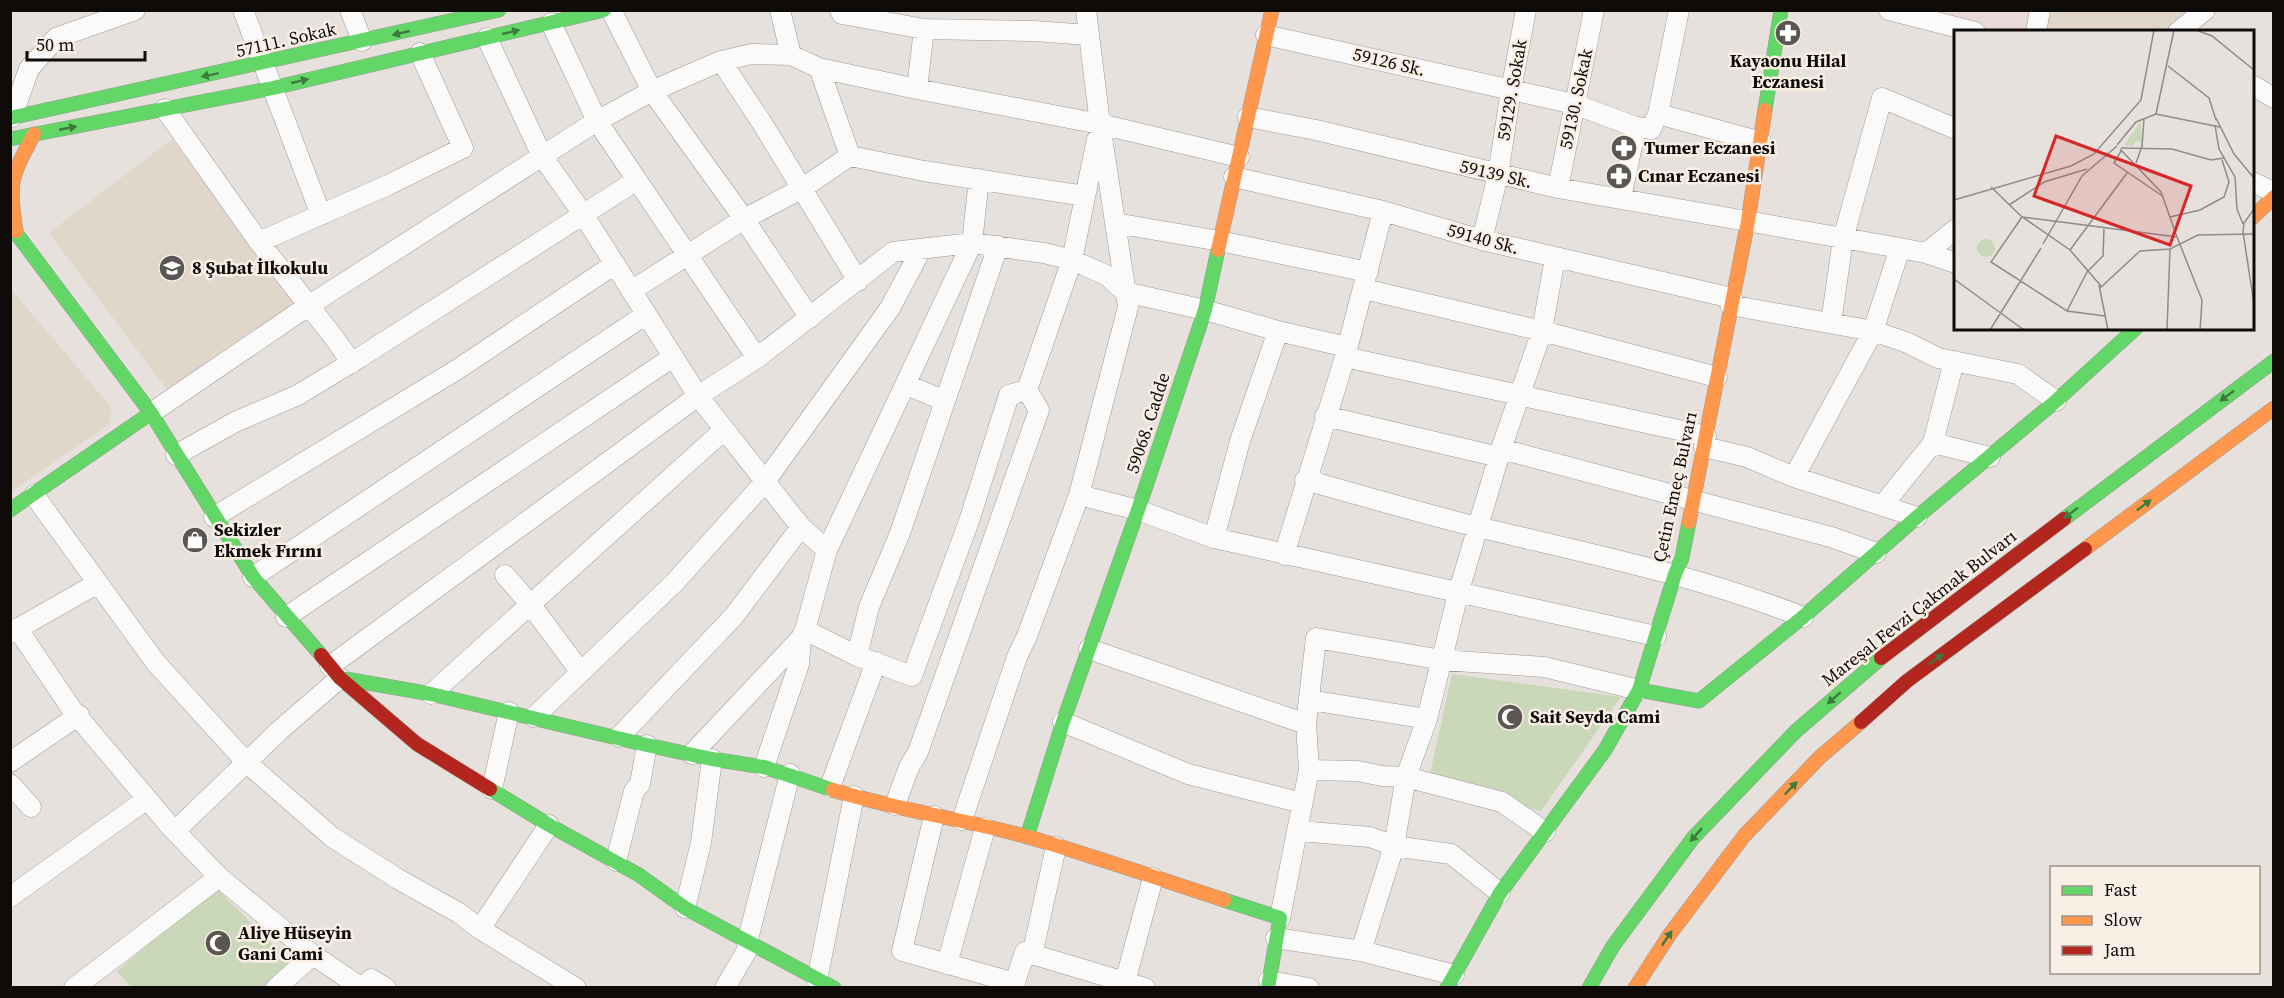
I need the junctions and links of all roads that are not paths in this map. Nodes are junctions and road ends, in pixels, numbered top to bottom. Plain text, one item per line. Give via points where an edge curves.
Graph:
1 (135, 10) edge
2 (243, 10) edge
3 (350, 10) edge
4 (499, 10) edge
5 (604, 10) edge
6 (611, 10) edge
7 (780, 10) edge
8 (840, 10) edge
9 (1086, 10) edge
10 (1272, 10) edge
11 (1526, 10) edge
12 (1594, 10) edge
13 (1679, 10) edge
14 (1781, 10) edge
15 (1889, 10) edge
16 (2040, 10) edge
17 (2205, 10) edge
18 (438, 17) edge
19 (551, 23) junction
20 (924, 29) junction
21 (1967, 30) edge
22 (2036, 30) edge
23 (2180, 30) edge
24 (1089, 35) junction
25 (1266, 35) junction
26 (488, 38) junction
27 (362, 41) junction
28 (420, 53) junction
29 (791, 55) junction
30 (721, 61) junction
31 (263, 63) junction
32 (819, 68) junction
33 (2254, 86) edge
34 (273, 88) junction
35 (916, 89) junction
36 (1511, 90) junction
37 (652, 91) junction
38 (2274, 98) edge
39 (1574, 104) junction
40 (165, 109) junction
41 (1658, 114) junction
42 (11, 117) edge
43 (1248, 117) junction
44 (597, 121) junction
45 (1100, 124) junction
46 (1636, 127) junction
47 (1954, 128) edge
48 (34, 134) junction
49 (10, 139) edge
50 (1761, 142) junction
51 (542, 156) junction
52 (850, 156) junction
53 (1239, 157) junction
54 (1498, 175) junction
55 (1234, 177) junction
56 (979, 179) junction
57 (637, 180) junction
58 (2254, 183) edge
59 (1558, 188) junction
60 (801, 189) junction
61 (2274, 195) edge
62 (1085, 196) junction
63 (1621, 198) junction
64 (1383, 211) junction
65 (583, 213) junction
66 (321, 214) junction
67 (2254, 217) edge
68 (744, 219) junction
69 (1748, 221) junction
70 (1114, 223) junction
71 (12, 231) edge
72 (1954, 231) edge
73 (1844, 239) junction
74 (1482, 240) junction
75 (1220, 241) junction
76 (259, 242) junction
77 (972, 243) junction
78 (998, 246) junction
79 (1900, 248) junction
80 (921, 250) junction
81 (1926, 253) junction
82 (688, 256) junction
83 (1556, 258) junction
84 (1072, 260) junction
85 (1954, 262) edge
86 (615, 264) junction
87 (858, 281) junction
88 (1366, 281) junction
89 (631, 291) junction
90 (1125, 292) junction
91 (1731, 301) junction
92 (308, 306) junction
93 (1205, 310) junction
94 (645, 315) junction
95 (810, 318) junction
96 (1831, 323) junction
97 (2134, 330) edge
98 (1278, 331) junction
99 (1542, 331) junction
100 (1874, 331) junction
101 (1346, 352) junction
102 (673, 357) junction
103 (757, 358) junction
104 (1954, 361) junction
105 (2274, 361) edge
106 (352, 363) junction
107 (1717, 377) junction
108 (907, 384) junction
109 (1027, 390) junction
110 (1520, 394) junction
111 (698, 396) junction
112 (2056, 400) junction
113 (945, 401) junction
114 (2274, 408) edge
115 (151, 413) junction
116 (1325, 416) junction
117 (724, 430) junction
118 (1705, 442) junction
119 (1933, 443) junction
120 (1500, 453) junction
121 (176, 455) junction
122 (1990, 457) junction
123 (1794, 477) junction
124 (1305, 480) junction
125 (764, 483) junction
126 (34, 495) junction
127 (1079, 495) junction
128 (1692, 501) junction
129 (1882, 506) junction
130 (10, 510) edge
131 (1138, 510) junction
132 (214, 517) junction
133 (1917, 518) junction
134 (801, 527) junction
135 (1478, 528) junction
136 (1214, 538) junction
137 (827, 550) junction
138 (1876, 554) junction
139 (1284, 555) junction
140 (1675, 574) junction
141 (506, 575) dead end
142 (253, 577) junction
143 (98, 583) junction
144 (1458, 594) junction
145 (530, 604) junction
146 (286, 617) junction
147 (1803, 617) junction
148 (14, 630) edge
149 (803, 634) junction
150 (1656, 636) junction
151 (1089, 649) junction
152 (866, 659) junction
153 (1442, 660) junction
154 (580, 671) junction
155 (335, 672) junction
156 (1639, 690) junction
157 (431, 694) junction
158 (1310, 700) junction
159 (508, 712) junction
160 (79, 716) junction
161 (534, 717) junction
162 (1427, 719) junction
163 (1063, 722) junction
164 (1306, 724) junction
165 (619, 737) junction
166 (647, 745) junction
167 (692, 754) junction
168 (712, 759) junction
169 (10, 762) edge
170 (247, 763) junction
171 (764, 767) junction
172 (1309, 770) junction
173 (790, 774) junction
174 (1406, 777) junction
175 (10, 784) edge
176 (830, 787) junction
177 (492, 789) junction
178 (854, 796) junction
179 (147, 799) junction
180 (1302, 803) junction
181 (895, 805) junction
182 (31, 807) dead end
183 (934, 816) junction
184 (962, 820) junction
185 (549, 825) junction
186 (985, 828) junction
187 (175, 831) junction
188 (1299, 831) junction
189 (1545, 832) junction
190 (1027, 837) junction
191 (1394, 846) junction
192 (1056, 847) junction
193 (616, 861) junction
194 (219, 877) junction
195 (1153, 878) junction
196 (1500, 893) junction
197 (10, 897) edge
198 (685, 908) junction
199 (1280, 918) junction
200 (480, 929) junction
201 (1276, 938) junction
202 (749, 944) junction
203 (1361, 951) junction
204 (313, 955) junction
205 (1032, 955) junction
206 (947, 964) junction
207 (1451, 981) edge
208 (1125, 982) junction
209 (826, 984) edge
210 (1268, 984) edge
211 (1014, 985) edge
212 (77, 986) edge
213 (276, 987) edge
214 (363, 987) edge
215 (386, 987) edge
216 (576, 987) edge
217 (725, 987) edge
218 (1145, 987) edge
219 (1309, 987) edge
220 (1589, 987) edge
221 (1635, 987) edge

1 - 42 street via 56,38 29,69
2 - 31 street
3 - 27 street
4 - 18 street, 57111. Sokak
5 - 19 street
6 - 37 street
7 - 29 street
8 - 20 street via 842,14
9 - 24 street
10 - 25 street, 59068. Cadde
11 - 36 street, 59129. Sokak
12 - 39 street, 59130. Sokak
13 - 41 street
14 - 50 street, Çetin Emeç Bulvarı
15 - 21 street
16 - 22 street
17 - 23 street
18 -> 27 street, 57111. Sokak
26 -> 19 street
19 - 44 street
20 - 24 street
20 - 35 street
24 - 45 street
25 - 36 street, 59126 Sk.
25 - 43 street, 59068. Cadde
26 - 28 street
26 - 51 street
27 - 31 street, 57111. Sokak
34 -> 28 street
28 - 66 street via 463,148
29 - 30 street via 752,54
29 - 32 street
30 - 37 street
30 - 60 street
31 - 34 street
31 -> 42 street, 57111. Sokak
32 - 35 street
32 - 52 street
33 - 38 street
34 - 40 street
34 - 66 street
35 - 45 street
36 - 39 street, 59126 Sk.
36 - 54 street, 59129. Sokak
37 - 44 street
37 - 68 street
39 - 46 street, 59126 Sk.
39 - 59 street, 59130. Sokak
48 -> 40 street
40 - 76 street
41 - 46 street via 1651,129
41 - 50 street
43 - 53 street, 59068. Cadde
43 - 54 street, 59139 Sk.
44 - 51 street
44 - 57 street
45 - 53 street
45 - 62 street
45 - 70 street
46 - 63 street
47 - 73 street via 1882,98
48 - 49 street
48 - 71 street via 11,186
50 - 69 street, Çetin Emeç Bulvarı
51 - 65 street
51 - 92 street
52 - 56 street
52 - 60 street
53 - 55 street, 59068. Cadde
54 - 59 street, 59139 Sk.
54 - 74 street, 59129. Sokak
55 - 64 street, 59140 Sk.
55 - 75 street, 59068. Cadde
56 - 62 street
56 - 77 street
57 - 65 street
57 - 82 street
58 - 61 street
59 - 63 street, 59139 Sk.
60 - 68 street
60 - 87 street
61 - 67 street
62 - 84 street
63 - 69 street, 59139 Sk.
64 - 74 street, 59140 Sk.
64 - 88 street
65 - 86 street
65 - 106 street
66 - 76 street
68 - 82 street
68 - 95 street
69 - 73 street, 59139 Sk.
69 - 91 street, Çetin Emeç Bulvarı
70 - 75 street
70 - 90 street
71 - 115 street
72 - 81 street
73 - 79 street, 59139 Sk.
73 - 96 street
74 - 83 street, 59140 Sk.
75 - 88 street
75 - 93 street, 59068. Cadde
76 - 92 street
77 - 78 street
77 - 80 street
77 - 108 street
78 - 84 street
78 - 113 street
79 - 81 street, 59139 Sk.
79 - 100 street
80 - 87 street via 893,252
80 - 125 street via 890,308
81 - 85 street, 59139 Sk.
82 - 89 street
82 - 103 street
83 - 91 street, 59140 Sk.
83 - 99 street
84 - 90 street via 1106,275
84 - 109 street
86 - 89 street
86 - 132 street via 458,369
87 - 95 street
88 - 99 street
88 - 101 street
89 - 94 street
90 - 93 street
90 - 127 street via 1128,307
91 - 96 street, 59140 Sk.
91 - 107 street, Çetin Emeç Bulvarı
92 - 106 street
92 - 115 street
93 - 98 street
93 - 131 street, 59068. Cadde
94 - 102 street
94 - 142 street
95 - 103 street
96 - 100 street, 59140 Sk.
97 - 112 street
98 - 101 street
98 - 136 street via 1240,441
99 - 107 street
99 - 110 street
100 - 104 street, 59140 Sk.
100 - 123 street
101 - 110 street
101 - 116 street
102 - 111 street
102 - 146 street
103 - 111 street
104 - 112 street, 59140 Sk. via 2018,374
104 - 119 street
105 -> 220 street, Mareşal Fevzi Çakmak Bulvarı via 1893,647 1796,731 1693,838 1613,946
106 - 121 street
107 - 118 street, Çetin Emeç Bulvarı
108 - 113 street
108 - 137 street
109 - 152 street via 1009,395 969,521 912,676
109 - 181 street via 1039,410 934,707
110 - 118 street
110 - 120 street
111 - 117 street
111 - 155 street
112 - 122 street
113 - 152 street via 900,533 869,608
221 -> 114 street via 1744,836 1820,758 1907,681
115 - 121 street
115 - 126 street
116 - 120 street
116 - 124 street
117 - 125 street
117 - 145 street
118 - 123 street
118 - 128 street, Çetin Emeç Bulvarı
119 - 122 street
119 - 129 street
120 - 128 street
120 - 135 street
121 - 132 street
122 - 133 street
123 - 129 street
124 - 135 street
124 - 139 street
125 - 134 street
125 - 154 street via 675,582
126 - 130 street
126 - 143 street
127 - 131 street
127 - 184 street via 1017,657
128 - 138 street via 1831,537
128 - 140 street, Çetin Emeç Bulvarı via 1682,558
129 - 133 street
131 - 136 street
131 - 151 street, 59068. Cadde
132 - 142 street
133 - 138 street
134 - 137 street
134 - 165 street via 734,616
135 - 140 street
135 - 144 street
136 - 139 street
137 - 149 street
138 - 147 street
139 - 144 street
140 - 147 street
140 - 150 street, Çetin Emeç Bulvarı
141 - 145 street
142 - 146 street
143 - 148 street
143 - 170 street via 156,663
144 - 150 street
144 - 153 street
145 - 154 street
145 - 157 street
146 - 155 street
147 - 156 street via 1699,701
148 - 160 street
149 - 152 street
149 - 167 street
149 - 171 street via 799,664
150 - 156 street, Çetin Emeç Bulvarı
151 - 163 street, 59068. Cadde
151 - 164 street
152 - 176 street
153 - 156 street via 1544,667
153 - 158 street via 1316,638
153 - 162 street
154 - 161 street
155 - 157 street
155 - 170 street
155 - 177 street via 417,744
156 - 189 street, Çetin Emeç Bulvarı via 1605,750
157 - 159 street
158 - 162 street
158 - 164 street
159 - 161 street
159 - 177 street
160 - 169 street
160 - 179 street
161 - 165 street
162 - 174 street
163 - 180 street via 1188,774
163 - 190 street, 59068. Cadde
164 - 172 street
165 - 166 street
166 - 167 street
166 - 193 street via 640,784 634,791
167 - 168 street
168 - 171 street
168 - 198 street via 702,833
170 - 187 street
170 - 200 street via 332,837
171 - 173 street
172 - 174 street
172 - 180 street
173 - 176 street
173 - 202 street
174 - 189 street via 1502,802
174 - 191 street
175 - 182 street
176 - 178 street
177 - 185 street
178 - 181 street
178 - 209 street
179 - 187 street
179 - 197 street
180 - 188 street
181 - 183 street
183 - 184 street
183 - 206 street via 902,951
184 - 186 street
185 - 193 street
185 - 200 street
186 - 190 street
186 - 206 street
187 - 194 street
188 - 191 street via 1370,837
188 - 199 street
189 - 196 street, Çetin Emeç Bulvarı
190 - 192 street
191 - 196 street via 1451,854
191 - 203 street
192 - 195 street
192 - 205 street
193 - 198 street
194 - 204 street
194 - 212 street
195 - 199 street
195 - 208 street
196 - 207 street, Çetin Emeç Bulvarı
198 - 202 street
199 - 201 street
200 - 216 street
201 - 203 street
201 - 210 street
202 - 209 street
202 - 217 street
203 - 207 street
204 - 213 street
204 - 214 street
205 - 208 street
205 - 211 street via 1025,952
206 - 211 street
208 - 218 street
210 - 219 street
214 - 215 street via 371,979

